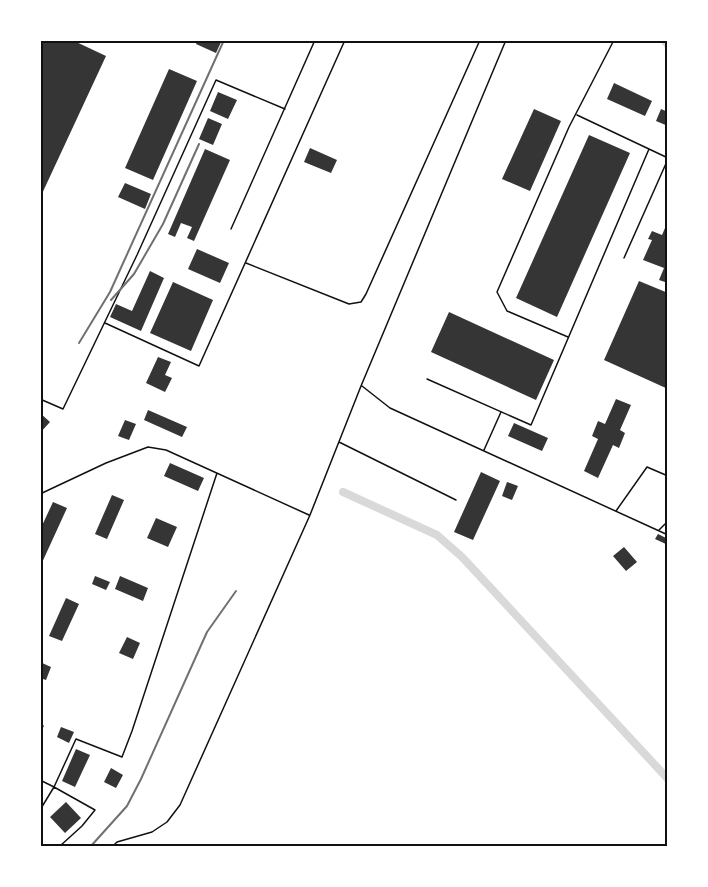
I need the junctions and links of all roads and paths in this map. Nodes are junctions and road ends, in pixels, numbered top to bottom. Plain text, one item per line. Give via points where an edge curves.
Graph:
1 (315, 40) edge
2 (345, 40) edge
3 (480, 40) edge
4 (506, 40) edge
5 (614, 40) edge
6 (285, 109) junction
7 (576, 114) junction
8 (649, 149) junction
9 (668, 159) edge
10 (231, 229) dead end
11 (624, 258) dead end
12 (245, 263) junction
13 (104, 323) junction
14 (569, 337) junction
15 (427, 379) dead end
16 (361, 386) junction
17 (40, 399) edge
18 (501, 412) junction
19 (338, 442) junction
20 (484, 451) junction
21 (217, 473) junction
22 (668, 476) edge
23 (40, 494) edge
24 (456, 500) dead end
25 (616, 511) junction
26 (310, 515) junction
27 (668, 524) edge
28 (658, 531) junction
29 (668, 535) edge
30 (44, 726) dead end
31 (40, 733) edge
32 (40, 780) edge
33 (54, 787) junction
34 (40, 810) edge
35 (60, 846) edge
36 (113, 846) edge

1 - 6 lane
2 - 12 lane
3 - 12 lane via 361,302 349,303
4 - 16 lane
5 - 7 lane
6 - 10 lane
6 - 13 lane via 216,80
7 - 8 lane
7 - 14 lane via 497,292 507,310
8 - 9 lane
8 - 14 lane
9 - 11 lane
12 - 13 lane via 199,366
13 - 17 lane via 63,409
14 - 18 lane via 531,425
15 - 18 lane
16 - 19 lane
16 - 20 lane via 390,408
18 - 20 lane
19 - 24 lane
19 - 26 lane
20 - 25 lane
21 - 23 lane via 166,450 148,447
21 - 26 lane
21 - 33 lane via 122,757 76,739
22 - 25 lane via 647,467
25 - 28 lane
26 - 36 lane via 180,805 167,822 152,832
27 - 28 lane
28 - 29 lane
30 - 31 lane
32 - 33 lane
33 - 34 lane
33 - 35 lane via 95,810

